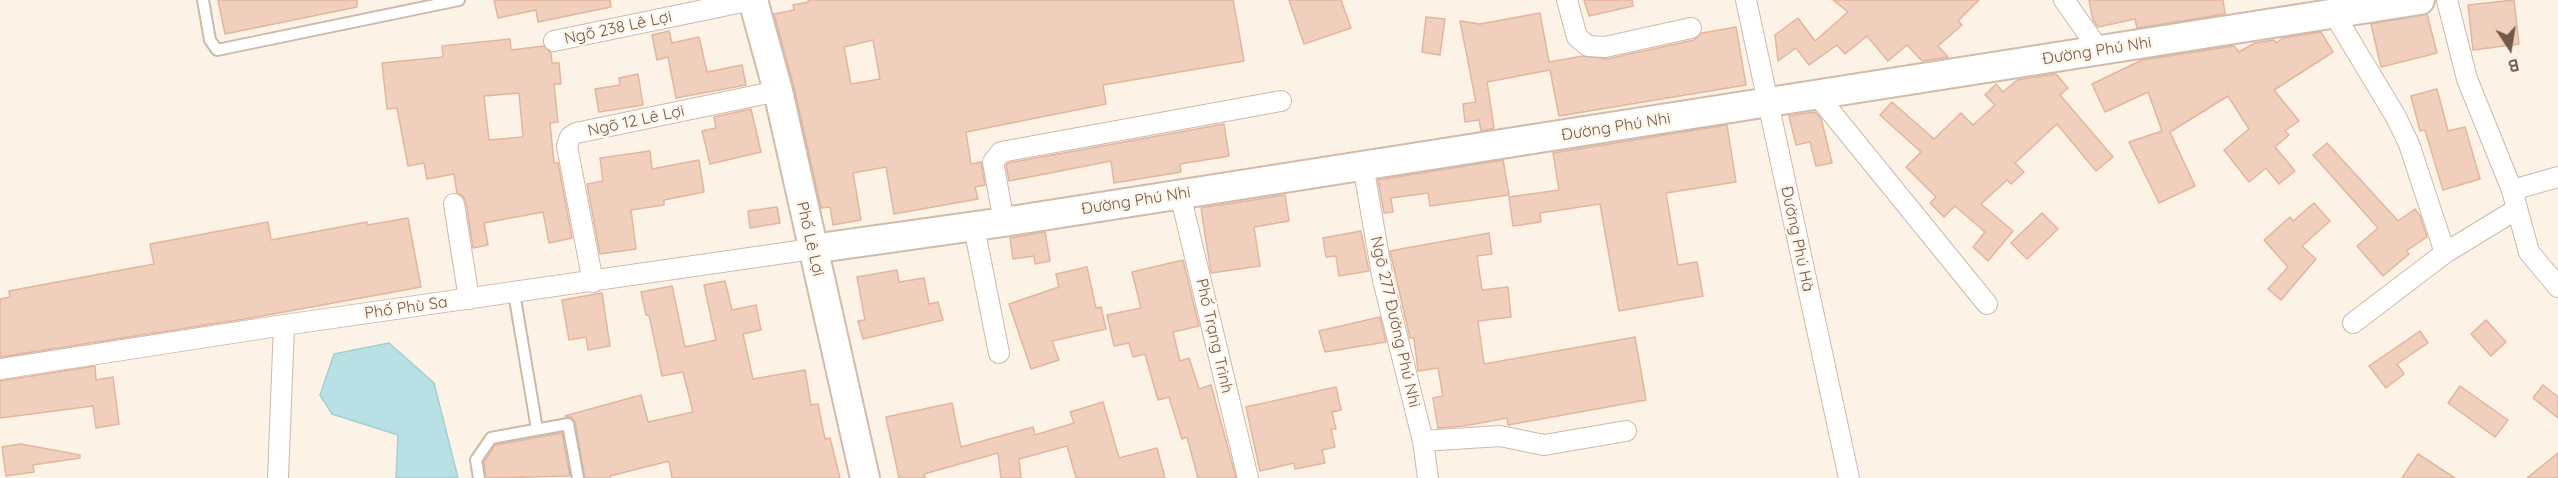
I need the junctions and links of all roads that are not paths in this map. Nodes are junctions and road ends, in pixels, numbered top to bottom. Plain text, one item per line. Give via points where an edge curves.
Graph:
1 (203, 0) edge
2 (459, 0) edge
3 (753, 0) edge
4 (1567, 0) edge
5 (1746, 0) edge
6 (2064, 0) edge
7 (2420, 0) edge
8 (2447, 0) edge
9 (2334, 14) junction
10 (1691, 28) dead end
11 (554, 41) dead end
12 (2100, 51) junction
13 (777, 91) junction
14 (1818, 96) junction
15 (1281, 101) dead end
16 (1768, 104) junction
17 (1363, 165) junction
18 (2558, 177) edge
19 (2512, 190) junction
20 (1180, 194) junction
21 (454, 204) dead end
22 (2517, 209) junction
23 (1004, 222) junction
24 (974, 227) junction
25 (812, 249) junction
26 (2445, 253) junction
27 (593, 282) junction
28 (2558, 287) edge
29 (514, 293) junction
30 (469, 299) junction
31 (1987, 304) dead end
32 (2353, 323) dead end
33 (284, 325) junction
34 (999, 353) dead end
35 (0, 369) edge
36 (537, 429) junction
37 (1626, 431) dead end
38 (1423, 441) junction
39 (278, 478) edge
40 (479, 478) edge
41 (578, 478) edge
42 (865, 478) edge
43 (1248, 478) edge
44 (1428, 478) edge
45 (1849, 478) edge

1 - 2 lane via 210,40 217,50
3 - 11 street, Ngõ 238 Lê Lợi
3 - 13 street, Phố Lê Lợi
4 - 10 street via 1577,37 1588,46 1605,47
5 - 16 street, Đường Phú Hà
6 - 12 street
7 - 9 street, Đường Phú Nhi
8 - 19 street via 2467,79
9 - 12 street, Đường Phú Nhi
9 - 26 street via 2409,144
12 - 14 street, Đường Phú Nhi
13 - 25 street, Phố Lê Lợi
13 - 27 street, Ngõ 12 Lê Lợi via 570,137 567,146
14 - 16 street, Đường Phú Nhi
14 - 31 street
15 - 23 street via 1002,152 993,162
16 - 17 street, Đường Phú Nhi
16 - 45 street, Đường Phú Hà
17 - 20 street, Đường Phú Nhi
17 - 38 street, Ngõ 277 Đường Phú Nhi via 1383,280
18 - 19 street
19 - 22 street
20 - 23 street, Đường Phú Nhi
20 - 43 street, Phố Trạng Trình
21 - 30 street
22 - 26 street
22 - 28 street via 2529,252
23 - 24 street, Đường Phú Nhi
24 - 25 street, Đường Phú Nhi
24 - 34 street
25 - 27 street, Phố Phù Sa
25 - 42 street, Phố Lê Lợi
26 - 32 street
27 - 29 street, Phố Phù Sa
29 - 30 street, Phố Phù Sa
29 - 36 lane
30 - 33 street, Phố Phù Sa
33 - 35 street, Phố Phù Sa
33 - 39 street
36 - 40 lane via 491,438 476,460
36 - 41 lane via 568,424
37 - 38 street via 1544,445 1500,436
38 - 44 street, Ngõ 277 Đường Phú Nhi

